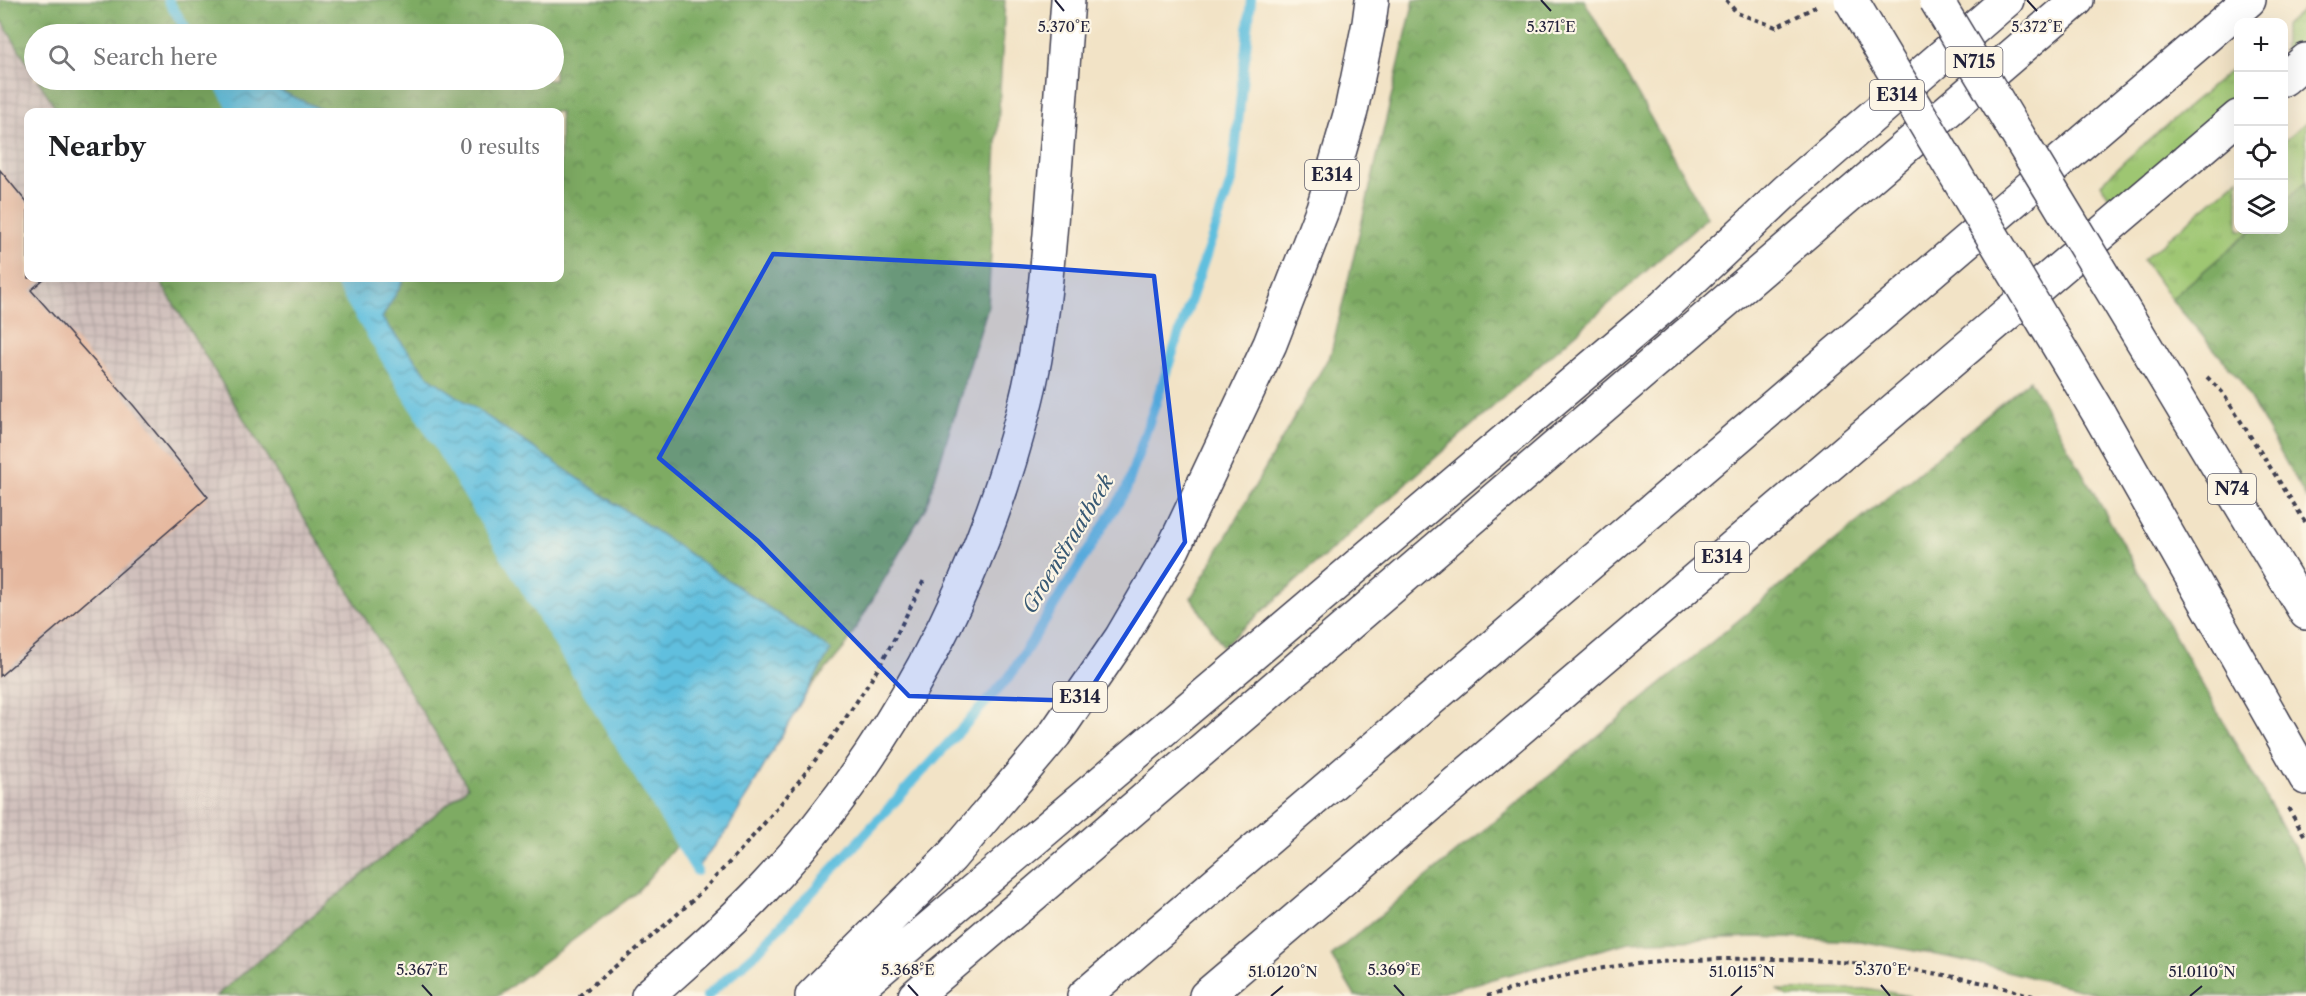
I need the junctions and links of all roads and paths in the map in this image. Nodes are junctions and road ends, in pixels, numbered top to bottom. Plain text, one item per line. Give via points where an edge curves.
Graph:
1 (1068, 0) edge
2 (1372, 0) edge
3 (1726, 0) edge
4 (1824, 0) edge
5 (1851, 0) edge
6 (1936, 0) edge
7 (2007, 0) edge
8 (2077, 0) edge
9 (2249, 0) edge
10 (2306, 60) edge
11 (2288, 75) edge
12 (2234, 120) edge
13 (2012, 125) joint
14 (2200, 370) dead end
15 (2306, 523) edge
16 (926, 578) dead end
17 (2306, 613) edge
18 (2306, 778) edge
19 (579, 996) edge
20 (648, 996) edge
21 (812, 996) edge
22 (849, 996) edge
23 (915, 996) edge
24 (1084, 996) edge
25 (1206, 996) edge
26 (1487, 996) edge
27 (2033, 996) edge

1 - 20 main road via 1048,268 1038,340 1009,463 961,590 897,714 806,841 713,939
2 - 21 main road, E314 via 1350,111 1323,208 1270,344 1173,549 1121,638 1055,734 951,857
3 - 4 path via 1737,13 1776,27
5 - 18 main road, bridge via 2099,414
6 - 13 main road, N715, bridge
7 - 22 main road, E314 via 1786,191 1664,306
8 - 23 main road, E314
9 - 24 main road
10 - 11 main road
12 - 25 main road, E314
13 - 17 main road, N74, bridge
14 - 15 path via 2222,392
16 - 19 path via 864,691 785,798 699,893
26 - 27 path via 1566,975 1625,966 1756,959 1940,974

